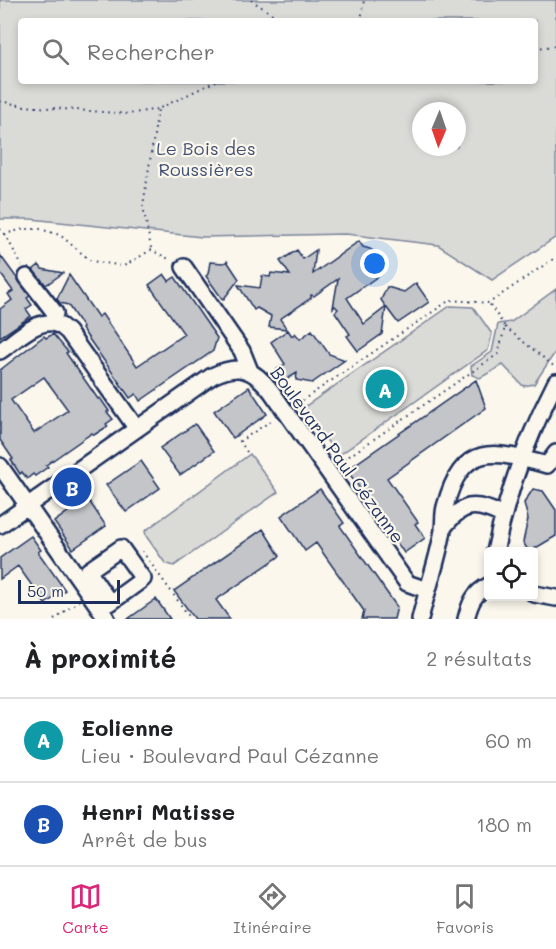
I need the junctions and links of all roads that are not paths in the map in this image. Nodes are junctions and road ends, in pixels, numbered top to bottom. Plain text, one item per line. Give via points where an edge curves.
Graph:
1 (184, 267) road end
2 (27, 277) road end
3 (53, 323) junction
4 (0, 351) edge
5 (250, 371) junction
6 (556, 382) edge
7 (137, 429) junction
8 (556, 453) edge
9 (521, 458) junction
10 (0, 466) edge
11 (28, 506) junction
12 (502, 515) junction
13 (0, 525) edge
14 (443, 528) junction
15 (496, 547) edge
16 (484, 587) edge
17 (427, 590) junction
18 (538, 595) edge
19 (556, 598) edge
20 (106, 619) edge
21 (420, 619) edge
22 (466, 619) edge

1 - 5 street via 242,351
2 - 3 street via 55,313
3 - 4 street via 36,326
3 - 7 street via 68,332
5 - 7 street, Boulevard Paul Cézanne via 235,368 212,376
5 - 17 street, Boulevard Paul Cézanne via 262,379 407,584
6 - 9 street
7 - 11 street, Boulevard Paul Cézanne
8 - 9 street via 547,465
9 - 12 street
9 - 14 street via 491,453 477,456 465,465 444,509
10 - 11 street
11 - 13 street, Boulevard Paul Cézanne
11 - 20 street
12 - 14 street via 484,506 467,507 453,515
12 - 15 street
14 - 17 street
16 - 22 street via 470,604
17 - 21 street
18 - 19 street

